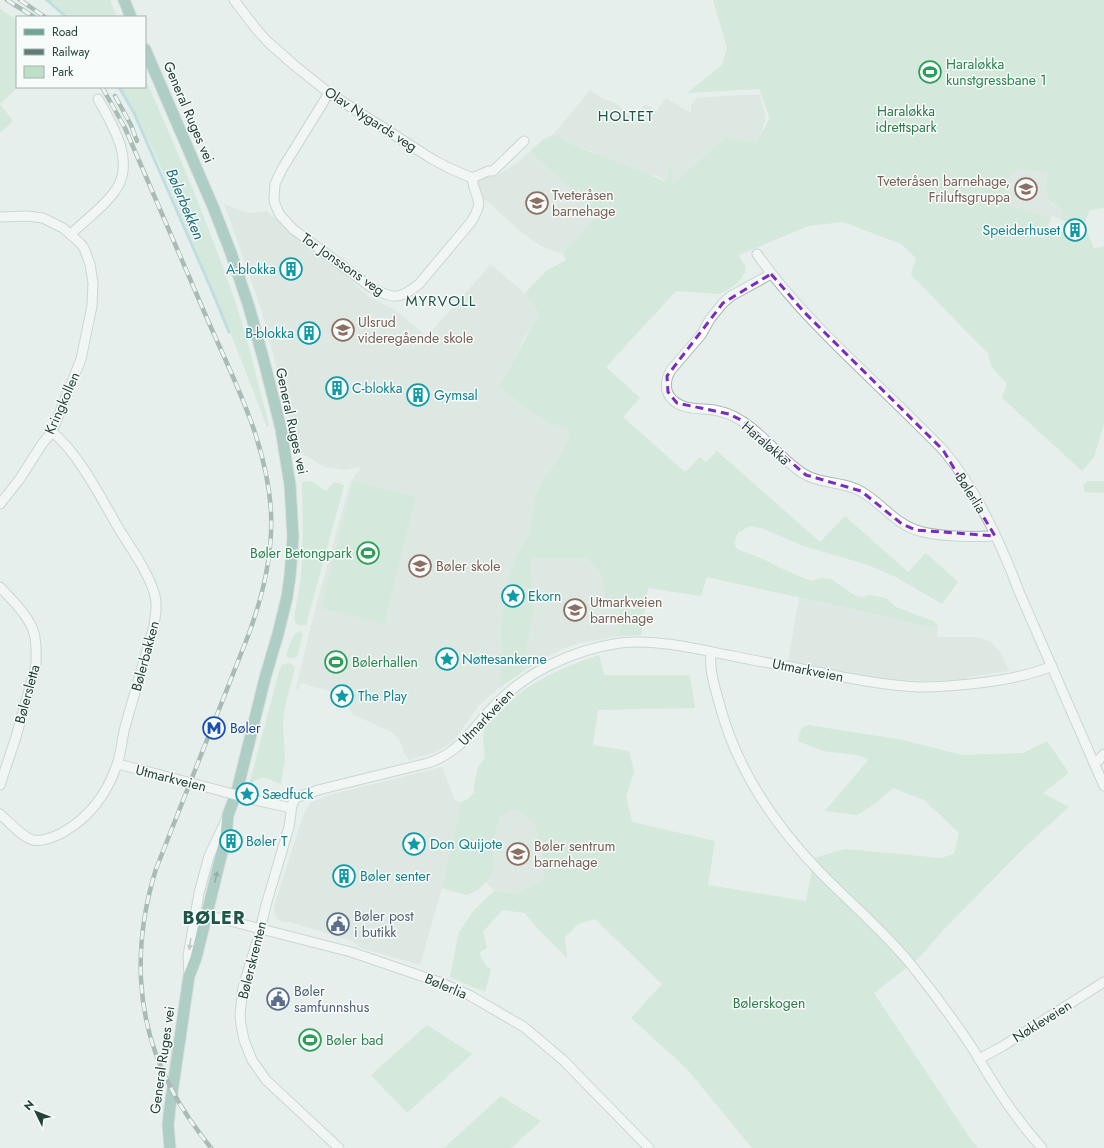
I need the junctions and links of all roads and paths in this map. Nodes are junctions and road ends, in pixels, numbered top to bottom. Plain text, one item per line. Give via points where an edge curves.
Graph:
1 (124, 0) edge
2 (234, 0) edge
3 (131, 16) edge
4 (146, 50) edge
5 (328, 93) junction
6 (98, 99) dead end
7 (524, 141) dead end
8 (472, 178) junction
9 (0, 216) edge
10 (71, 234) junction
11 (757, 254) dead end
12 (771, 274) junction
13 (81, 312) dead end
14 (91, 312) junction
15 (52, 432) junction
16 (0, 504) edge
17 (995, 536) junction
18 (0, 587) edge
19 (711, 652) junction
20 (1052, 666) junction
21 (1104, 754) edge
22 (117, 764) junction
23 (1095, 764) junction
24 (0, 785) edge
25 (1104, 786) edge
26 (291, 808) junction
27 (0, 814) edge
28 (228, 815) junction
29 (195, 912) junction
30 (207, 914) junction
31 (260, 928) junction
32 (189, 976) junction
33 (1104, 982) edge
34 (979, 1059) junction
35 (170, 1148) edge
36 (339, 1148) edge
37 (649, 1148) edge
38 (1042, 1148) edge

1 - 3 main road
2 - 5 street, Olav Nygards veg via 269,43
4 - 28 main road, General Ruges vei via 231,253 276,406 290,485 293,516 290,576 278,634 237,791
5 - 8 street, Olav Nygards veg via 432,159
5 - 8 street, Tor Jonssons veg via 282,169 275,184 275,204 280,215 293,228 372,288 392,297 410,292 419,284 478,211 478,198
6 - 10 street via 113,125 121,147 123,174 119,186 111,197
7 - 8 street via 494,171
9 - 10 street, Kringkollen via 43,218
10 - 14 street, Kringkollen via 84,248 90,264 93,283
11 - 12 street, Bølerlia
12 - 17 street, Bølerlia via 810,318 943,450 982,509
12 - 17 street, Haraløkka via 731,296 716,311 701,335 667,376 666,384 672,399 685,407 713,410 743,421 806,475 860,491 874,499 902,524 916,530 936,534
13 - 14 street
14 - 15 street, Kringkollen via 81,358
15 - 16 street, Kringkollen
15 - 22 street, Bølerbakken via 60,438 96,490 137,558 155,597 154,626
17 - 20 street, Bølerlia
18 - 24 street, Bølersletta via 30,624 34,633 36,653 36,665
19 - 20 street, Utmarkveien via 869,682 918,686 993,682 1017,678
19 - 26 street, Utmarkveien via 675,645 620,643 568,657 550,664 516,685 491,708 466,739 440,759 302,795
19 - 34 street via 712,682 725,725 751,783 770,812 800,850 912,966
20 - 23 street, Bølerlia
21 - 23 street
22 - 26 street, Utmarkveien, bridge
22 - 27 street, Bølerbakken via 96,805 74,826 57,836 39,841 32,840
23 - 25 street, Bølerlia
26 - 31 street, Bølerskrenten via 289,827
28 - 29 street, General Ruges vei via 208,856
30 -> 28 main road, General Ruges vei via 226,836
29 - 30 street, Bølerlia
29 -> 32 street, General Ruges vei via 188,956
30 - 31 street, Bølerlia
30 - 32 main road, General Ruges vei
31 - 36 street, Bølerskrenten via 241,997 240,1024 244,1040 252,1060 264,1078
31 - 37 street, Bølerlia via 351,952 426,977 457,989 497,1010 524,1027 563,1060
32 - 35 main road, General Ruges vei via 168,1125
33 - 34 street, Nøkleveien
34 - 38 street via 1010,1108

